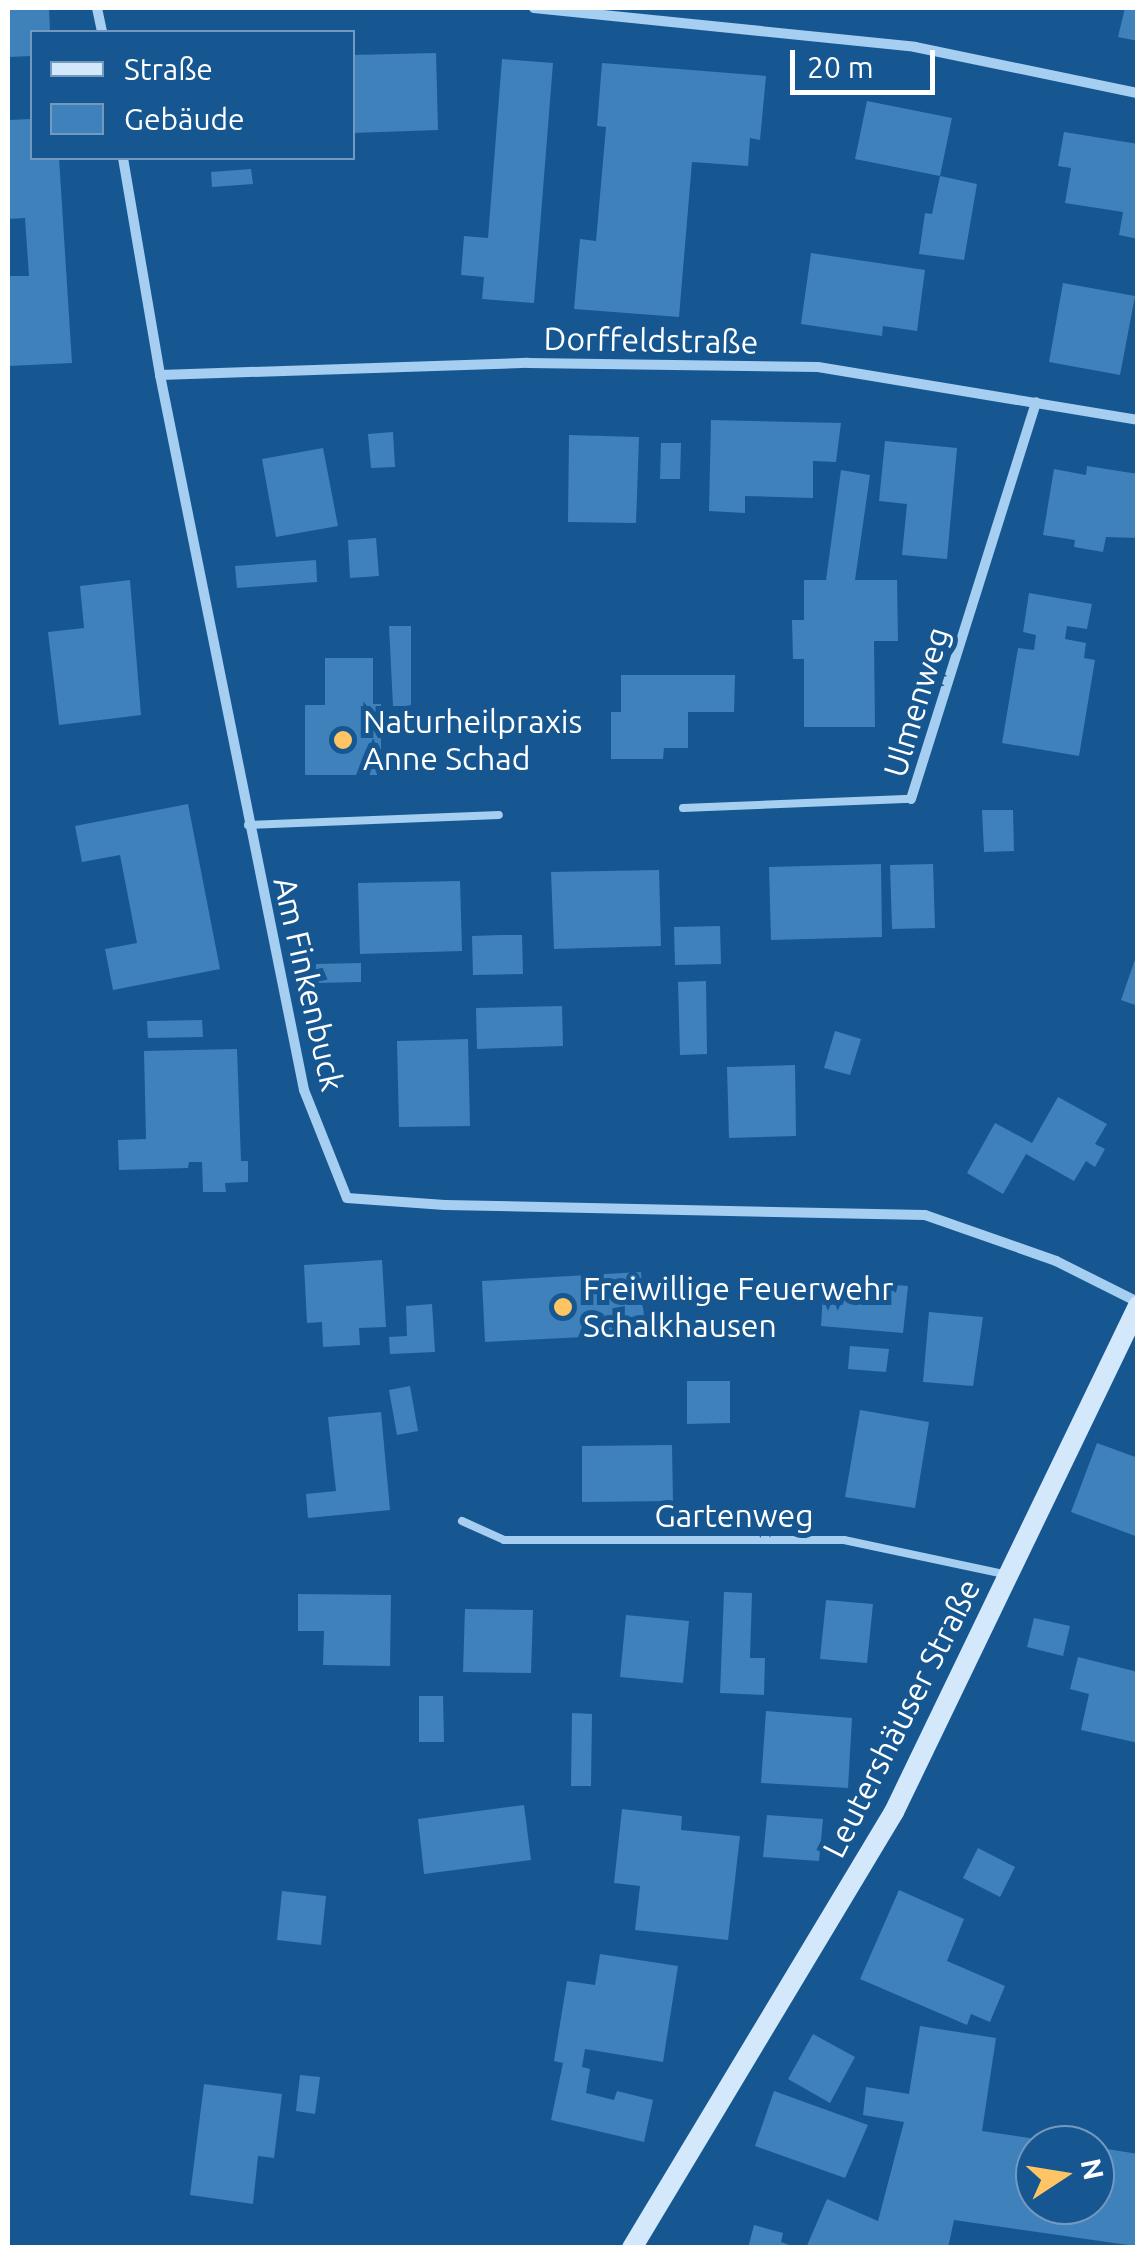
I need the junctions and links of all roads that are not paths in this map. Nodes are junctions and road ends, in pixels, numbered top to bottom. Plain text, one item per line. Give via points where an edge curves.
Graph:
1 (534, 8) edge
2 (1138, 92) edge
3 (123, 160) edge
4 (160, 374) junction
5 (1036, 402) junction
6 (1138, 420) edge
7 (912, 799) joint
8 (683, 808) dead end
9 (499, 815) dead end
10 (248, 825) junction
11 (1138, 1304) edge
12 (462, 1521) dead end
13 (1007, 1575) junction
14 (632, 2248) edge

1 - 2 street via 915,47
3 - 4 street, Am Finkenbuck
4 - 5 street, Dorffeldstraße via 528,363 818,368
4 - 10 street, Am Finkenbuck
5 - 6 street, Dorffeldstraße
5 - 7 street, Ulmenweg
7 - 8 lane, Ulmenweg
9 - 10 lane
10 - 11 street, Am Finkenbuck via 304,1090 347,1198 445,1206 925,1215 1056,1261
11 - 13 main road, Leutershäuser Straße
12 - 13 lane, Gartenweg via 504,1540 844,1540
13 - 14 main road, Leutershäuser Straße via 894,1812

